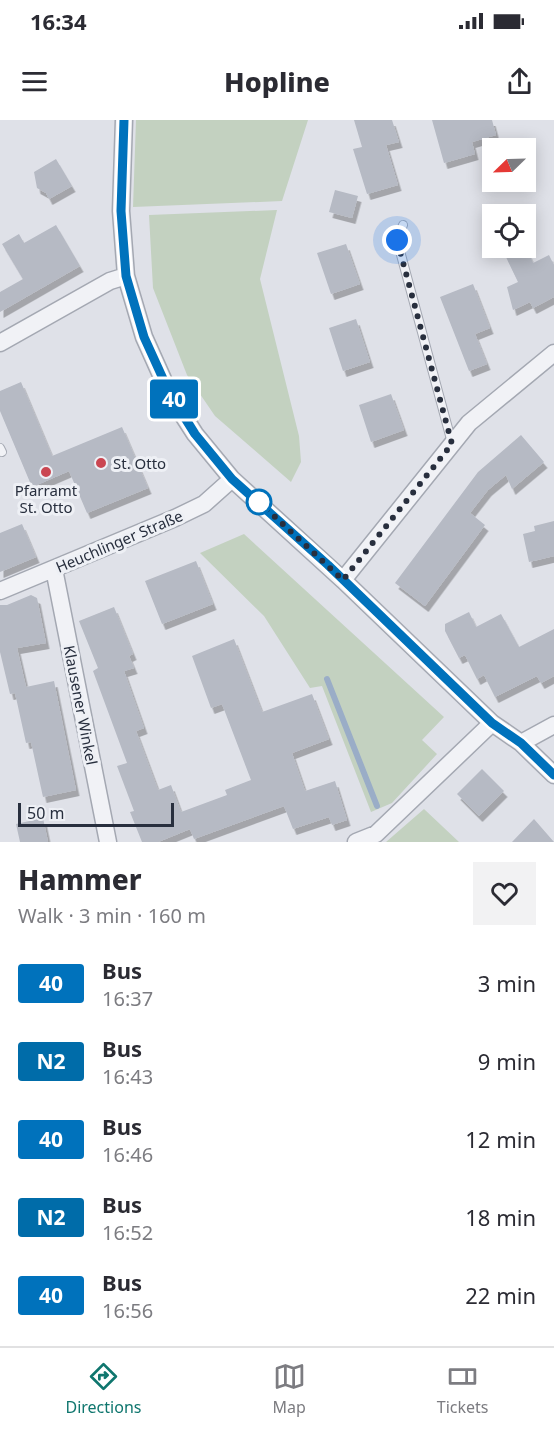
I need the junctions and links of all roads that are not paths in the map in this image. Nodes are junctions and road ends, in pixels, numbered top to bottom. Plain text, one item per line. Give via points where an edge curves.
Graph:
1 (124, 120) edge
2 (403, 225) dead end
3 (126, 276) junction
4 (0, 343) edge
5 (554, 353) edge
6 (452, 444) junction
7 (232, 479) junction
8 (54, 568) junction
9 (343, 580) junction
10 (0, 591) edge
11 (492, 723) junction
12 (554, 725) edge
13 (521, 743) junction
14 (554, 775) edge
15 (108, 842) edge
16 (356, 842) edge

1 - 3 street via 121,211
2 - 6 lane via 397,240
3 - 4 street via 110,281
3 - 7 street via 144,337 170,394 195,434
5 - 6 street via 469,423
6 - 9 street
7 - 8 street, Heuchlinger Straße via 204,504
7 - 9 street
8 - 10 street, Heuchlinger Straße
8 - 15 street, Klausener Winkel
9 - 11 street
11 - 13 street
11 - 16 street via 376,834
12 - 13 street
13 - 14 street

